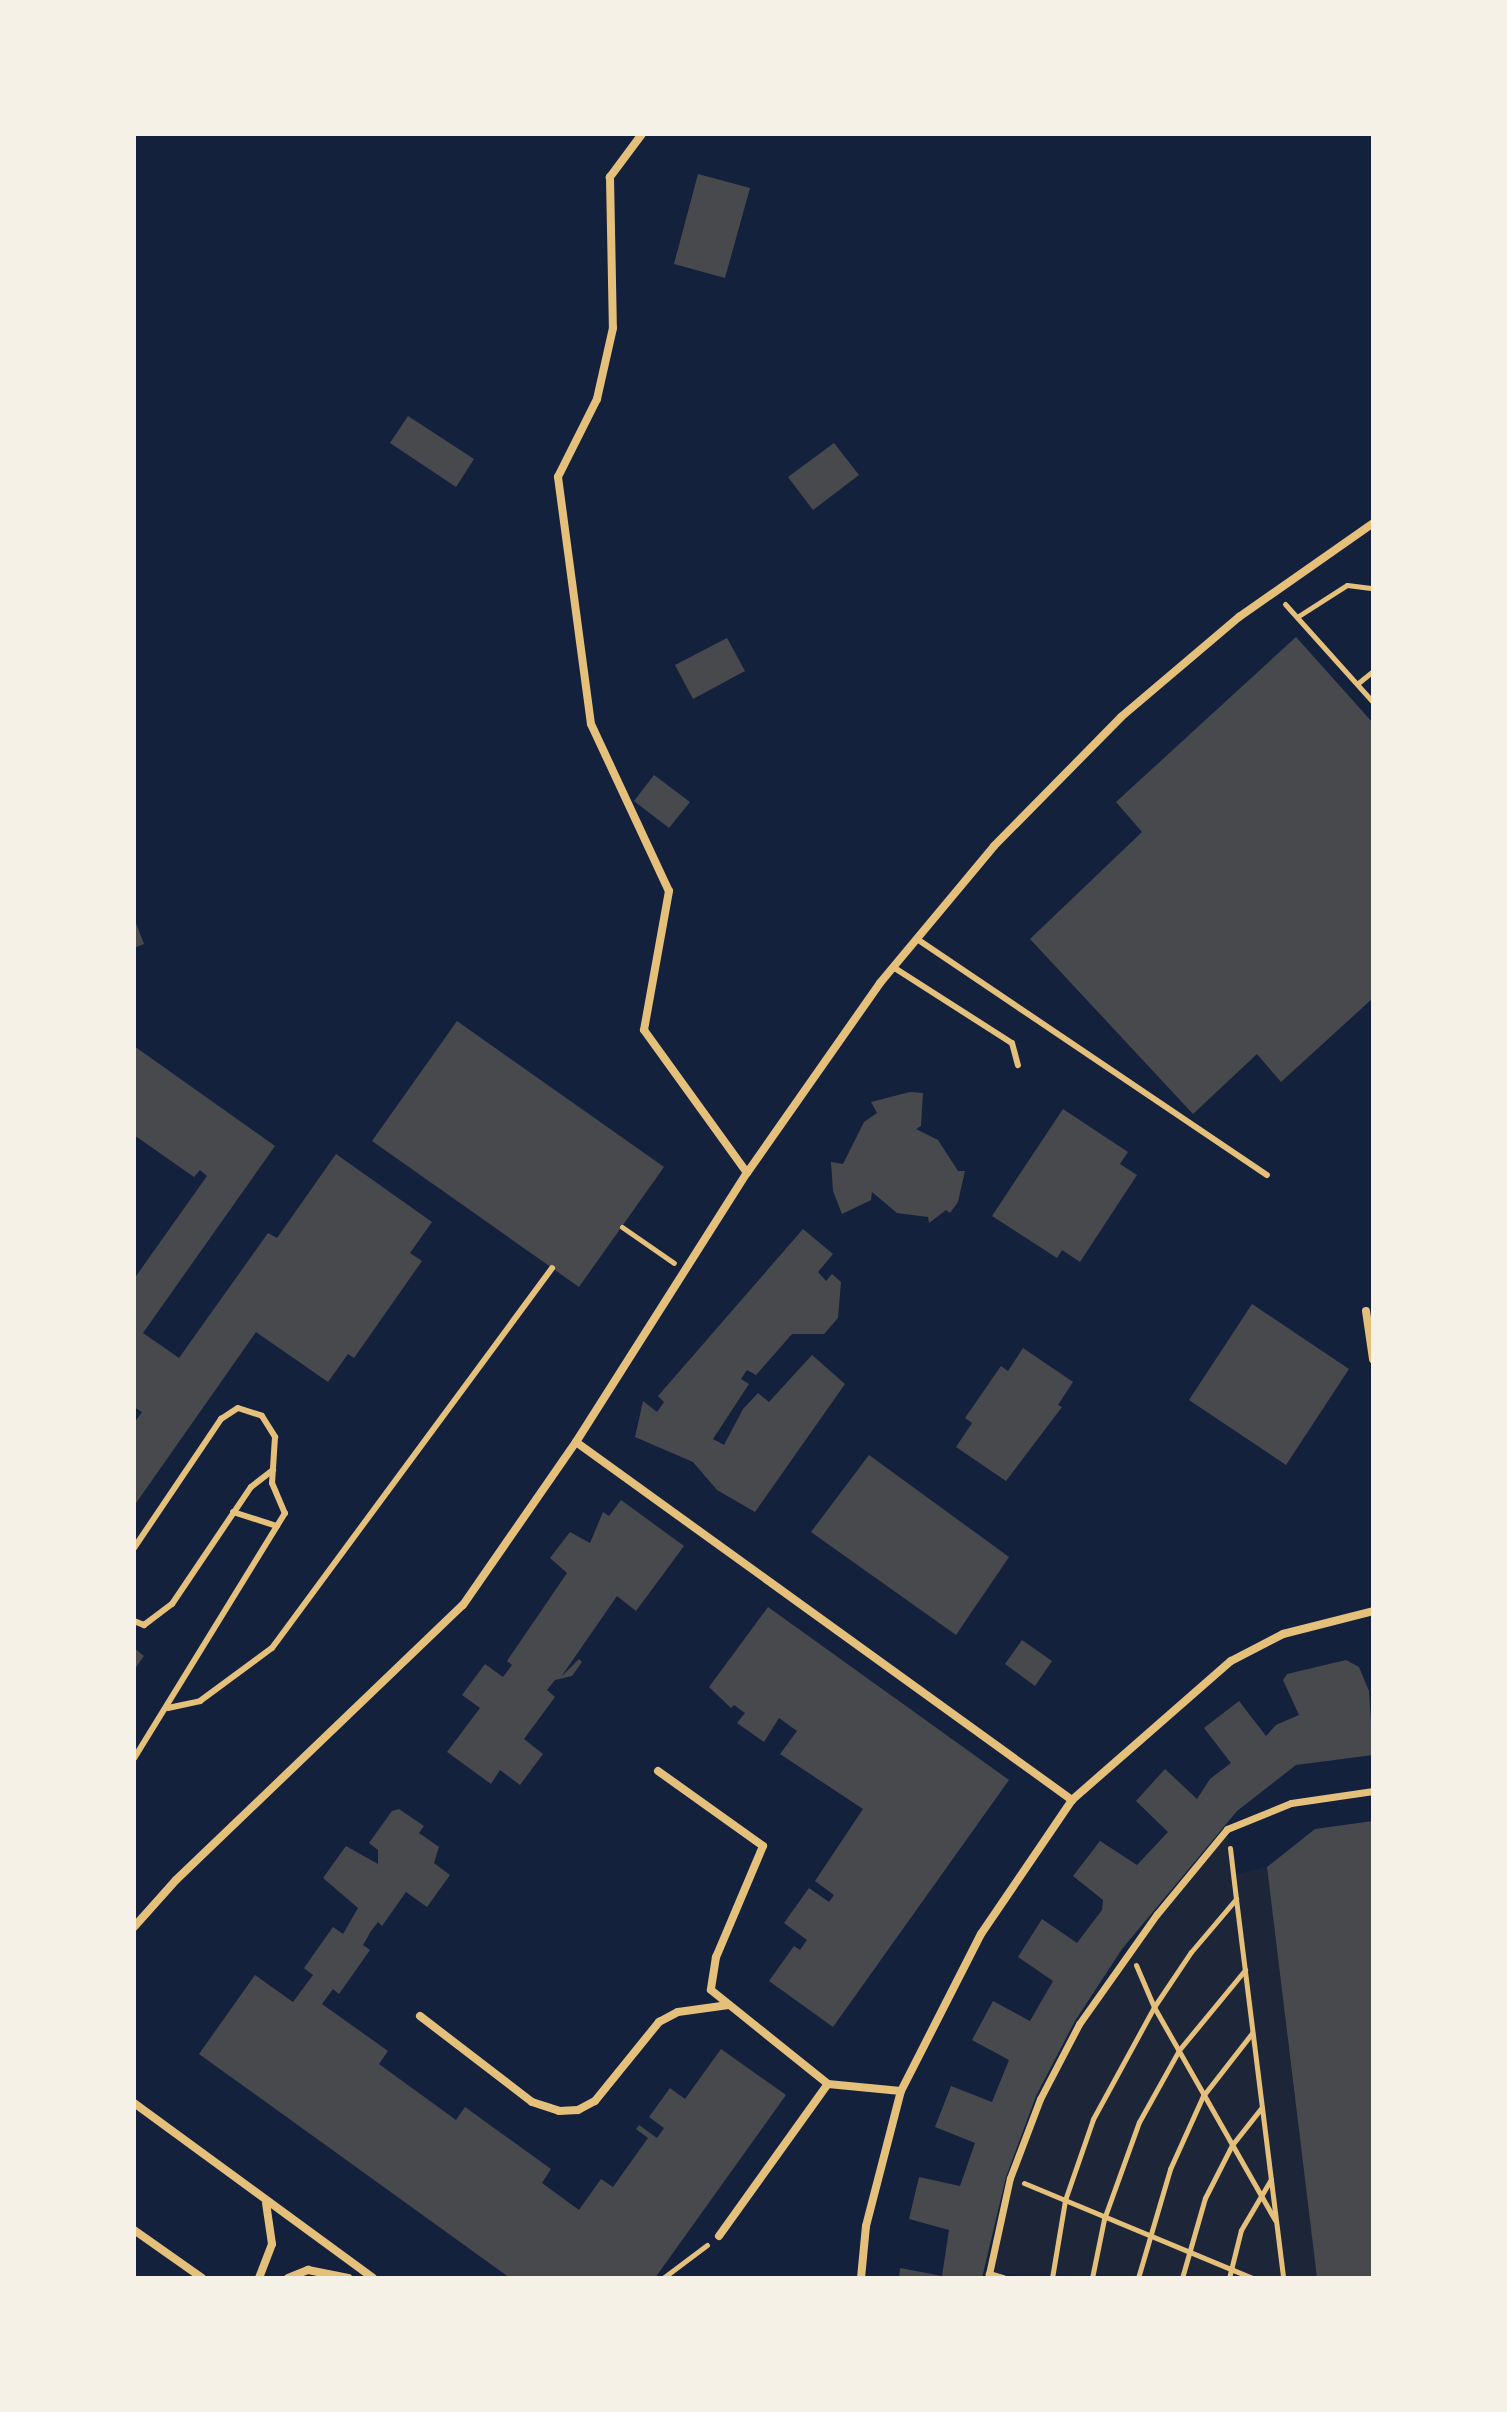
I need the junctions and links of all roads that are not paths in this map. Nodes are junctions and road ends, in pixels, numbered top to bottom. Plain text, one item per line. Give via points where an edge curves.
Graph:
1 (642, 134) edge
2 (1373, 523) edge
3 (917, 939) junction
4 (893, 967) junction
5 (1018, 1065) dead end
6 (747, 1173) junction
7 (1267, 1175) dead end
8 (552, 1268) dead end
9 (1366, 1311) dead end
10 (1373, 1359) edge
11 (576, 1442) junction
12 (273, 1470) junction
13 (233, 1512) junction
14 (277, 1526) junction
15 (134, 1548) edge
16 (1373, 1611) edge
17 (134, 1621) edge
18 (168, 1708) junction
19 (134, 1758) edge
20 (658, 1771) dead end
21 (1373, 1791) edge
22 (1072, 1800) junction
23 (134, 1927) edge
24 (729, 2005) junction
25 (420, 2016) dead end
26 (828, 2084) junction
27 (901, 2091) junction
28 (134, 2103) edge
29 (137, 2111) edge
30 (266, 2203) junction
31 (134, 2230) edge
32 (719, 2236) road end
33 (202, 2278) edge
34 (259, 2278) edge
35 (288, 2278) edge
36 (348, 2278) edge
37 (373, 2278) edge
38 (861, 2278) edge
39 (1003, 2278) edge

1 - 6 street via 610,177 613,328 597,399 558,477 591,724 669,891 644,1030
2 - 3 street via 1274,592 1121,717 994,846
3 - 4 street
3 - 7 lane
4 - 5 lane via 1012,1043
4 - 6 street
6 - 11 street
8 - 18 lane via 272,1648 200,1701
9 - 10 street
11 - 22 street
11 - 23 street via 463,1605 176,1880
12 - 13 lane via 251,1487
12 - 14 lane via 272,1483 285,1513
12 - 15 lane via 275,1437 262,1416 238,1408 221,1419
13 - 14 lane
13 - 17 lane via 172,1604 144,1625
14 - 18 lane
16 - 22 street via 1283,1634 1231,1661
18 - 19 lane
20 - 24 street via 763,1846 716,1957 711,1990
21 - 39 street via 1291,1803 1227,1829 1130,1950 1079,2024 1040,2099 1010,2178 989,2274
22 - 27 street via 981,1934
24 - 25 street via 678,2012 659,2022 595,2101 578,2110 559,2111 532,2102
24 - 26 street
26 - 27 street
26 - 32 street
27 - 38 street via 866,2226
28 - 29 street
29 - 30 street
30 - 34 street via 272,2244
30 - 37 street
31 - 33 street
35 - 36 street via 308,2270

